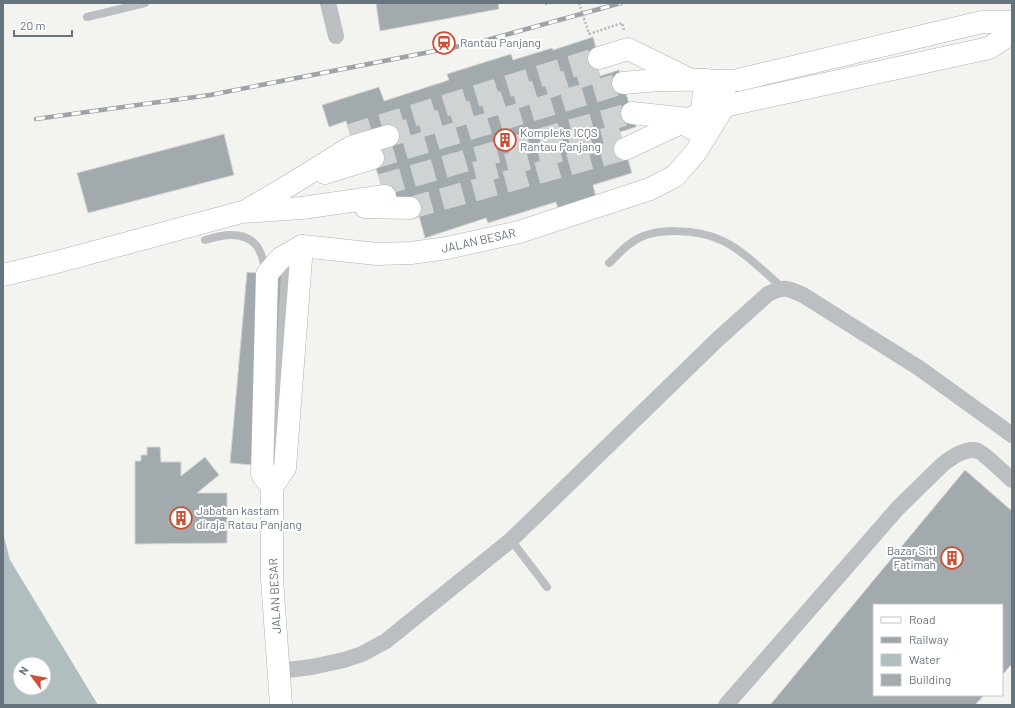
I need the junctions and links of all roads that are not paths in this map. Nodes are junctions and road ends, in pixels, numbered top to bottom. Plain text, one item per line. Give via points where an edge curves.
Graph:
1 (145, 3) edge
2 (328, 3) edge
3 (87, 16) dead end
4 (1012, 22) edge
5 (1012, 33) edge
6 (336, 36) dead end
7 (599, 64) tunnel mouth
8 (707, 81) junction
9 (623, 83) tunnel mouth
10 (724, 106) junction
11 (632, 113) tunnel mouth
12 (695, 116) junction
13 (350, 135) tunnel mouth
14 (388, 136) tunnel mouth
15 (623, 142) tunnel mouth
16 (373, 158) tunnel mouth
17 (285, 188) junction
18 (650, 188) junction
19 (383, 191) tunnel mouth
20 (311, 206) junction
21 (410, 208) tunnel mouth
22 (242, 212) junction
23 (205, 240) dead end
24 (302, 246) junction
25 (609, 263) dead end
26 (267, 274) junction
27 (3, 276) edge
28 (783, 288) junction
29 (1012, 435) edge
30 (1012, 480) edge
31 (272, 487) junction
32 (511, 540) junction
33 (547, 587) dead end
34 (279, 671) junction
35 (281, 705) edge
36 (726, 705) edge

1 - 3 lane
2 - 6 street
4 - 8 main road via 982,22 738,80
5 - 10 main road via 988,48
7 - 8 main road via 627,62
8 - 9 main road via 649,80
8 - 10 main road
8 - 12 main road
10 - 12 main road
10 - 18 main road, JALAN BESAR via 696,152 675,176
11 - 12 main road
12 - 15 main road
12 - 18 main road via 683,146
13 - 17 main road via 324,151
14 - 17 main road via 351,147
16 - 17 main road via 337,168
17 - 22 main road
18 - 24 main road, JALAN BESAR via 519,232 447,248 377,254
19 - 20 main road
20 - 21 main road
20 - 22 main road
22 - 27 main road
23 - 26 lane via 227,235 244,237 260,251
24 - 26 main road via 281,258
24 - 31 main road via 285,468
25 - 28 lane via 632,242 647,235 663,232 696,233 723,241
26 - 31 main road via 262,474
28 - 29 street via 803,295 919,368
28 - 32 street via 768,294 724,334
30 - 36 street via 978,451 971,450 950,458 898,508
31 - 34 main road, JALAN BESAR via 272,579
32 - 33 lane
32 - 34 street via 380,645 344,660
34 - 35 main road, JALAN BESAR

